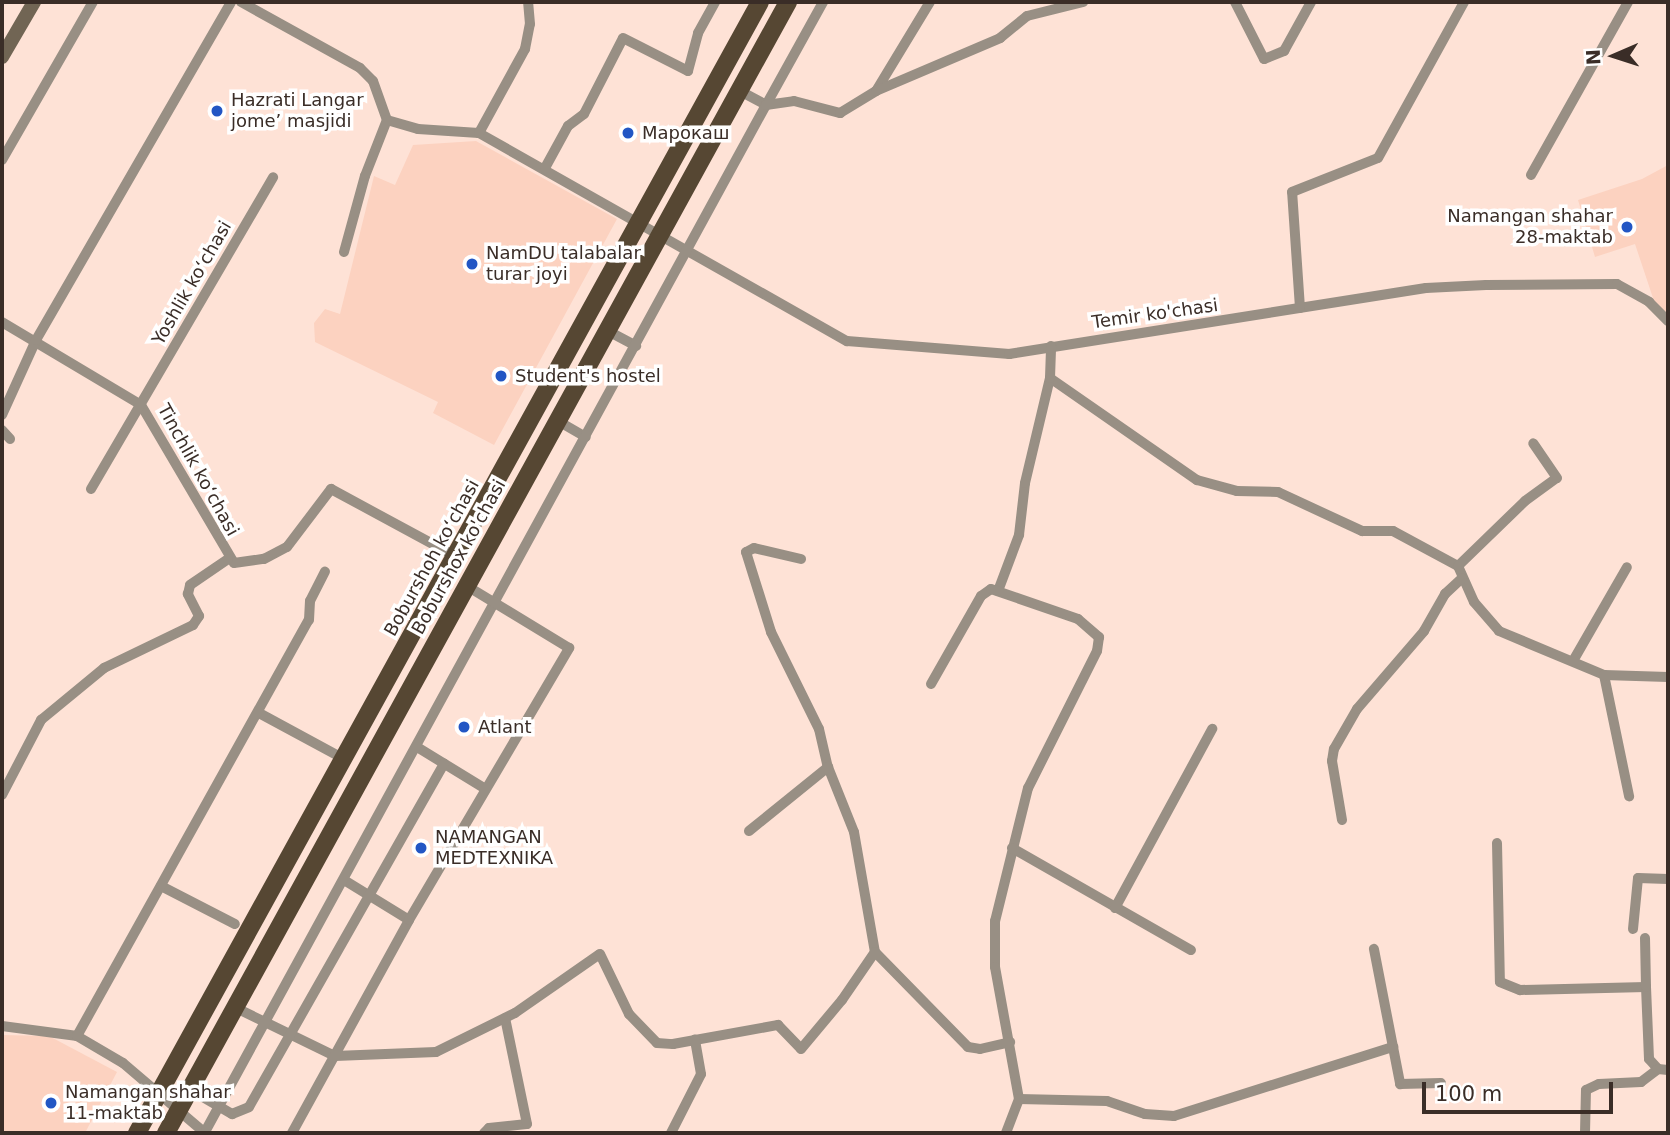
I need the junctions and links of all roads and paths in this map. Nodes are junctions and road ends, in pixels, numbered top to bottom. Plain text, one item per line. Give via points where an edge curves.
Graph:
1 (34, 2) edge
2 (93, 2) edge
3 (231, 2) edge
4 (242, 2) edge
5 (527, 2) edge
6 (715, 2) edge
7 (760, 2) edge
8 (788, 2) edge
9 (823, 2) edge
10 (1083, 2) edge
11 (1235, 2) edge
12 (1311, 2) edge
13 (1464, 2) edge
14 (1628, 2) edge
15 (926, 3) edge
16 (2, 57) edge
17 (740, 90) junction
18 (876, 91) junction
19 (766, 105) junction
20 (387, 120) junction
21 (479, 133) junction
22 (2, 160) edge
23 (545, 168) junction
24 (1531, 175) dead end
25 (273, 177) dead end
26 (641, 221) junction
27 (660, 236) junction
28 (344, 252) dead end
29 (684, 252) junction
30 (1300, 308) junction
31 (1668, 321) edge
32 (2, 322) edge
33 (608, 331) junction
34 (36, 340) junction
35 (636, 346) junction
36 (1051, 346) junction
37 (1050, 378) junction
38 (141, 405) junction
39 (2, 415) edge
40 (558, 421) junction
41 (2, 430) edge
42 (586, 437) junction
43 (10, 439) dead end
44 (1533, 443) dead end
45 (91, 488) dead end
46 (457, 557) junction
47 (228, 559) junction
48 (801, 559) dead end
49 (1458, 566) junction
50 (1627, 567) dead end
51 (325, 572) dead end
52 (1462, 578) junction
53 (467, 586) junction
54 (998, 591) junction
55 (496, 603) junction
56 (1573, 661) junction
57 (1604, 675) junction
58 (1668, 677) edge
59 (931, 684) dead end
60 (259, 713) junction
61 (1212, 729) dead end
62 (417, 747) junction
63 (344, 759) junction
64 (444, 764) junction
65 (828, 766) junction
66 (484, 788) junction
67 (2, 795) edge
68 (1629, 796) dead end
69 (1342, 820) dead end
70 (749, 831) dead end
71 (1497, 843) dead end
72 (1012, 848) junction
73 (1668, 879) edge
74 (344, 880) junction
75 (161, 886) junction
76 (369, 895) junction
77 (1115, 908) junction
78 (409, 920) junction
79 (235, 924) dead end
80 (1633, 929) dead end
81 (1646, 938) dead end
82 (1374, 949) dead end
83 (1191, 950) dead end
84 (875, 952) junction
85 (1646, 987) junction
86 (234, 1007) junction
87 (505, 1018) junction
88 (265, 1024) junction
89 (2, 1026) edge
90 (289, 1035) junction
91 (77, 1036) junction
92 (695, 1040) junction
93 (1010, 1042) junction
94 (1394, 1047) junction
95 (335, 1056) junction
96 (1663, 1069) edge
97 (1441, 1083) dead end
98 (189, 1089) junction
99 (158, 1095) junction
100 (1020, 1099) junction
101 (220, 1106) junction
102 (178, 1110) junction
103 (205, 1132) edge
104 (136, 1133) edge
105 (166, 1133) edge
106 (292, 1133) edge
107 (484, 1133) edge
108 (671, 1133) edge
109 (1006, 1133) edge
110 (1585, 1133) edge

1 - 16 street
2 - 22 street
3 - 34 street
4 - 20 street via 360,68 373,81
5 - 21 street via 526,50
6 - 23 street via 698,33 688,71 623,38 584,114 568,126
7 - 26 main road, Boburshoh koʻchasi
8 - 17 main road, Boburshox ko'chasi
9 - 19 street
10 - 18 street via 1027,16 1000,38
11 - 12 street via 1260,57 1269,59 1284,51
13 - 30 street via 1378,158 1292,192
14 - 24 street
15 - 18 street
17 - 19 street
17 - 27 main road, Boburshox ko'chasi
18 - 19 street via 832,114 794,101
19 - 29 street
20 - 21 street via 418,129
20 - 28 street via 365,176
21 - 23 street, Temir ko'chasi
23 - 26 street, Temir ko'chasi
25 - 38 street, Yoshlik koʻchasi
26 - 27 street, Temir ko'chasi
26 - 46 main road, Boburshoh koʻchasi
27 - 29 street, Temir ko'chasi
27 - 33 main road, Boburshox ko'chasi
29 - 35 street
29 - 36 street, Temir ko'chasi via 847,341 983,355
30 - 31 street, Temir ko'chasi via 1426,288 1598,283 1633,291
30 - 36 street, Temir ko'chasi
32 - 34 street, Tinchlik koʻchasi
33 - 35 street
33 - 40 main road, Boburshox ko'chasi
34 - 38 street, Tinchlik koʻchasi
34 - 39 street
35 - 42 street
36 - 37 street
37 - 49 street via 1197,480 1237,491 1278,492 1362,531 1393,531
37 - 54 street via 1025,483 1019,535
38 - 45 street, Yoshlik koʻchasi
38 - 47 street, Tinchlik koʻchasi via 162,434
40 - 42 street
40 - 53 main road, Boburshox ko'chasi
41 - 43 street
42 - 55 street
44 - 49 street via 1557,478 1525,500
46 - 47 street, Tinchlik koʻchasi via 331,489 287,547 245,563
46 - 63 main road, Boburshoh koʻchasi
47 - 67 street via 190,585 188,594 199,616 193,625 104,668 41,720
48 - 65 street via 754,548 746,552 771,632 819,729
49 - 52 street
50 - 56 street
51 - 60 street via 310,601 309,621
52 - 56 street via 1484,617 1499,631
52 - 69 street via 1357,709 1334,750
53 - 55 street
53 - 86 main road, Boburshox ko'chasi
54 - 59 street via 991,589 981,596
54 - 72 street via 1078,619 1094,629 1099,644 1028,788
55 - 62 street
55 - 66 street via 569,648
56 - 57 street
57 - 58 street
57 - 68 street
60 - 63 street
60 - 75 street via 249,722
61 - 77 street
62 - 64 street
62 - 74 street
63 - 99 main road, Boburshoh koʻchasi
64 - 66 street
64 - 76 street
65 - 70 street
65 - 84 street via 854,832
66 - 78 street
71 - 85 street via 1498,972 1504,986 1520,990
72 - 77 street
72 - 93 street via 995,932 995,967
73 - 80 street via 1639,878
74 - 76 street
74 - 88 street
75 - 79 street
75 - 91 street
76 - 78 street
76 - 90 street
77 - 83 street
78 - 95 street
81 - 85 street
82 - 94 street
84 - 92 street via 805,1047 798,1048 778,1025
84 - 93 street via 968,1047
85 - 96 street via 1649,1059
86 - 88 street
86 - 98 main road, Boburshox ko'chasi
87 - 92 street via 600,954 629,1014 647,1036 664,1044
87 - 95 street via 436,1052
87 - 107 street via 527,1124 489,1128
88 - 90 street
88 - 101 street
89 - 91 street
90 - 95 street
90 - 101 street via 244,1112 232,1114
91 - 99 street via 123,1063
92 - 108 street via 701,1074
93 - 100 street
94 - 97 street via 1400,1084
94 - 100 street via 1174,1116 1146,1114 1107,1101
95 - 106 street
96 - 110 street via 1641,1082 1599,1084 1586,1090
98 - 101 street
98 - 102 main road, Boburshox ko'chasi
99 - 102 street
99 - 104 main road, Boburshoh koʻchasi
100 - 109 street
101 - 103 street
102 - 103 street
102 - 105 main road, Boburshox ko'chasi

